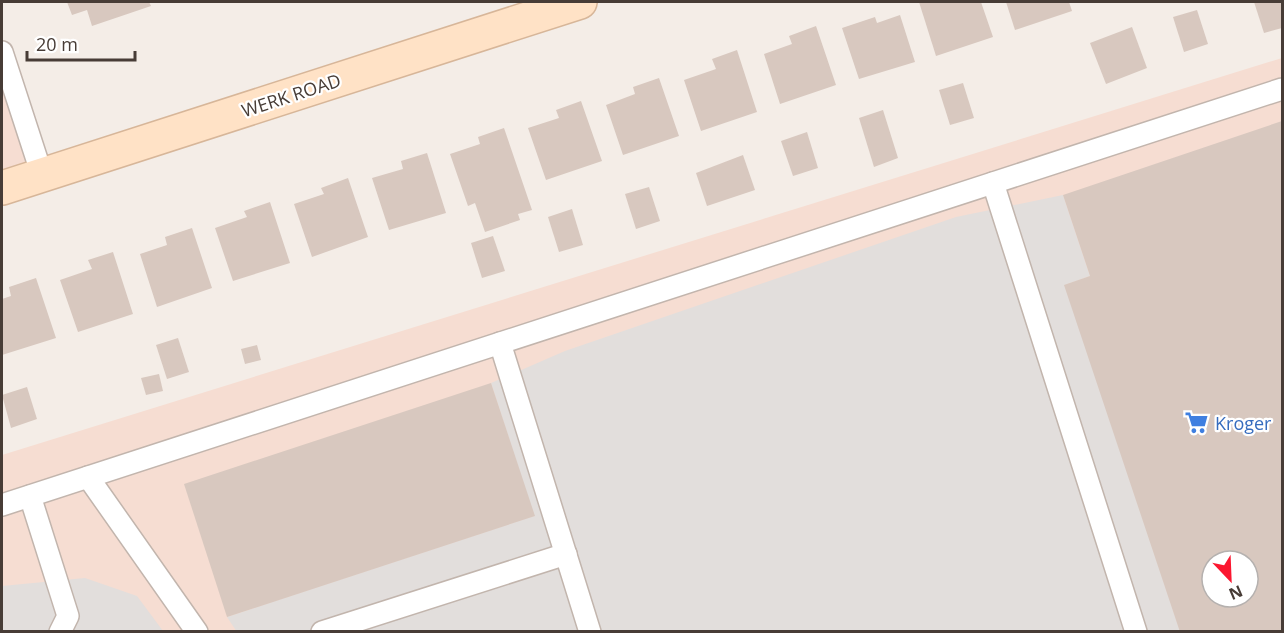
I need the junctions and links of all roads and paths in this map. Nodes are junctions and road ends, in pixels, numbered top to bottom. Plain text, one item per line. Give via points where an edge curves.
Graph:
1 (580, 2) edge
2 (2, 52) edge
3 (1282, 89) edge
4 (42, 175) junction
5 (993, 183) junction
6 (2, 188) edge
7 (500, 343) junction
8 (88, 477) junction
9 (30, 496) junction
10 (2, 505) edge
11 (566, 554) junction
12 (60, 632) edge
13 (197, 632) edge
14 (322, 632) edge
15 (590, 632) edge
16 (1136, 632) edge

1 - 4 street, WERK ROAD
2 - 4 lane
3 - 5 lane
4 - 6 street, WERK ROAD
5 - 7 lane
5 - 16 lane
7 - 8 lane
7 - 11 lane
8 - 9 lane
8 - 13 lane
9 - 10 lane
9 - 12 lane via 68,616
11 - 14 lane
11 - 15 lane

